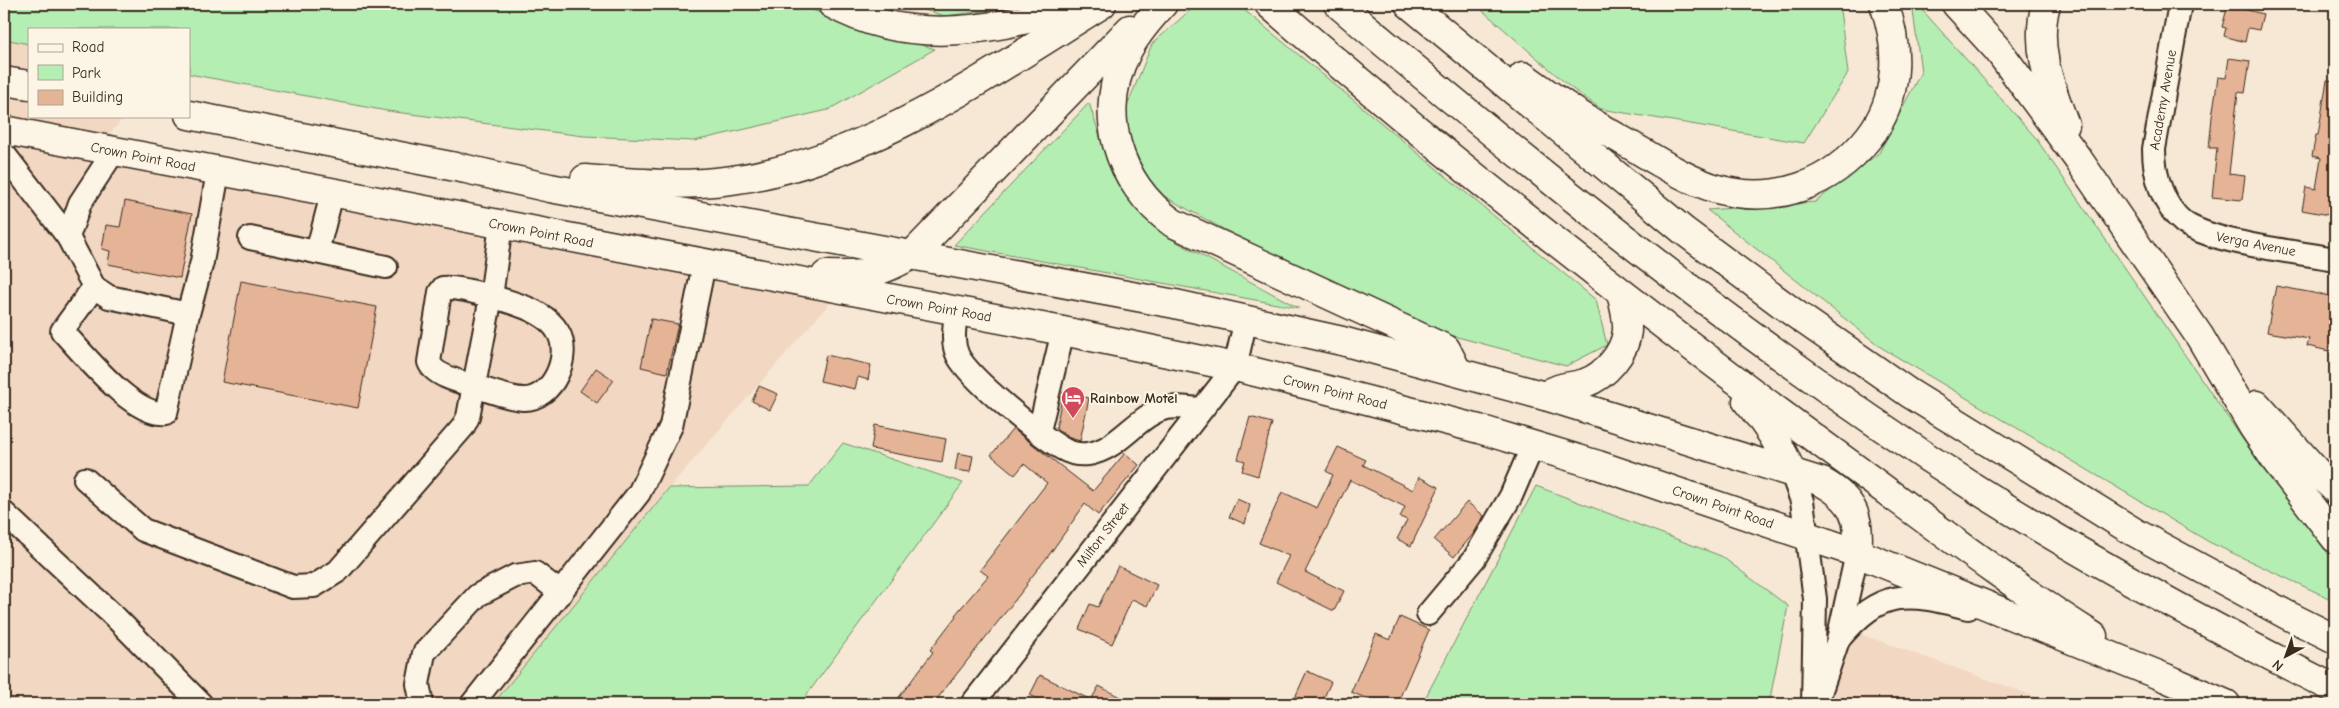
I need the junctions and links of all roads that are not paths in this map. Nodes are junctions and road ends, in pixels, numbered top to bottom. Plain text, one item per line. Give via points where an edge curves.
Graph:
1 (832, 4) edge
2 (1081, 4) edge
3 (1102, 4) edge
4 (1161, 4) edge
5 (1270, 4) edge
6 (1338, 4) edge
7 (1884, 4) edge
8 (1956, 4) edge
9 (2046, 4) edge
10 (2180, 4) edge
11 (1410, 5) edge
12 (4, 81) edge
13 (28, 85) edge
14 (190, 115) edge
15 (4, 130) edge
16 (114, 151) junction
17 (4, 154) edge
18 (2078, 160) junction
19 (466, 169) junction
20 (218, 172) junction
21 (332, 194) junction
22 (2181, 220) joint
23 (501, 225) junction
24 (68, 237) junction
25 (250, 238) dead end
26 (317, 252) junction
27 (913, 254) junction
28 (2335, 259) edge
29 (704, 264) junction
30 (386, 266) dead end
31 (742, 271) junction
32 (94, 287) junction
33 (1621, 293) junction
34 (491, 297) junction
35 (956, 311) junction
36 (188, 314) junction
37 (1246, 319) junction
38 (1063, 331) junction
39 (2200, 337) junction
40 (1710, 361) junction
41 (1235, 367) junction
42 (1457, 371) junction
43 (473, 386) junction
44 (1545, 396) junction
45 (1200, 409) junction
46 (1039, 431) junction
47 (1533, 445) junction
48 (1791, 471) junction
49 (85, 479) dead end
50 (2335, 489) edge
51 (4, 513) edge
52 (1807, 536) junction
53 (2335, 538) edge
54 (1857, 553) junction
55 (561, 592) junction
56 (1428, 614) dead end
57 (2018, 620) junction
58 (2335, 639) edge
59 (1838, 640) junction
60 (2166, 678) junction
61 (2335, 689) edge
62 (201, 704) edge
63 (422, 704) edge
64 (472, 704) edge
65 (972, 704) edge
66 (1814, 704) edge
67 (2226, 704) edge

1 - 2 highway via 856,16 892,26 946,31 1019,22
3 - 19 highway via 926,110 842,150 777,172 711,183 662,184
4 - 27 highway via 1130,29
4 - 42 highway via 1128,48 1113,96 1112,122 1117,145 1128,173 1143,196 1173,223 1446,349
5 - 33 highway via 1420,133
6 - 61 highway via 1526,160 1698,294 1891,432 2077,549 2178,607
7 - 11 highway via 1892,26 1894,73 1889,96 1872,132 1842,166 1826,176 1804,187 1762,194 1716,188 1666,166 1547,94 1466,31
8 - 18 highway via 1998,50
9 - 18 highway via 2041,24 2043,60
10 - 22 street, Academy Avenue via 2154,149 2154,165 2168,203
11 - 58 highway via 1684,231 1900,387 2134,532
12 - 13 highway
14 - 19 highway
15 - 16 highway, Crown Point Road
16 - 20 highway, Crown Point Road
16 - 24 street via 80,203
17 - 24 street
18 - 39 highway
19 - 27 highway via 550,188
20 - 21 highway, Crown Point Road
20 - 36 street via 202,262
21 - 23 highway, Crown Point Road
21 - 26 street
22 - 28 street, Verga Avenue via 2211,235
23 - 29 highway, Crown Point Road
23 - 34 street
24 - 32 street
25 - 26 street
26 - 30 street
27 - 31 highway via 882,270 858,276
27 - 37 highway
29 - 31 highway, Crown Point Road
29 - 55 street via 671,426 639,494
31 - 35 highway, Crown Point Road
32 - 36 street via 109,297
32 - 36 street via 62,331 136,404 156,414 166,413
33 - 40 highway
33 - 44 highway via 1627,333 1615,359 1598,377 1586,383 1557,387
34 - 43 street
34 - 43 street via 448,288 440,292 429,362 434,371
34 - 43 street via 538,313 548,320 558,332 563,346 560,365 555,379 545,390 523,399
35 - 38 highway, Crown Point Road
35 - 46 street via 954,340 958,356 971,374
37 - 41 street
37 - 42 highway
38 - 41 highway, Crown Point Road
38 - 46 street
39 - 50 highway via 2278,430
39 - 53 highway via 2253,427
40 - 48 highway via 1771,430
40 - 60 highway via 2003,577 2092,636
41 - 45 street, Milton Street
41 - 47 highway, Crown Point Road
42 - 44 highway
43 - 49 street via 463,427 338,571 314,586 293,588 142,530
44 - 48 highway
45 - 46 street via 1165,408 1117,441 1089,454 1063,450
45 - 65 street, Milton Street
47 - 52 highway, Crown Point Road
47 - 56 street via 1511,496 1478,552
48 - 52 street via 1802,501
48 - 54 highway via 1822,482 1854,510 1858,522
51 - 62 street via 116,618
52 - 54 highway, Crown Point Road
52 - 66 street via 1815,599
54 - 57 highway, Crown Point Road
54 - 59 street
55 - 63 street via 535,573 515,576 478,595 424,653 418,684
55 - 64 street
57 - 59 street via 1939,600 1890,599 1867,610
57 - 60 highway, Crown Point Road
59 - 66 street
60 - 67 highway

